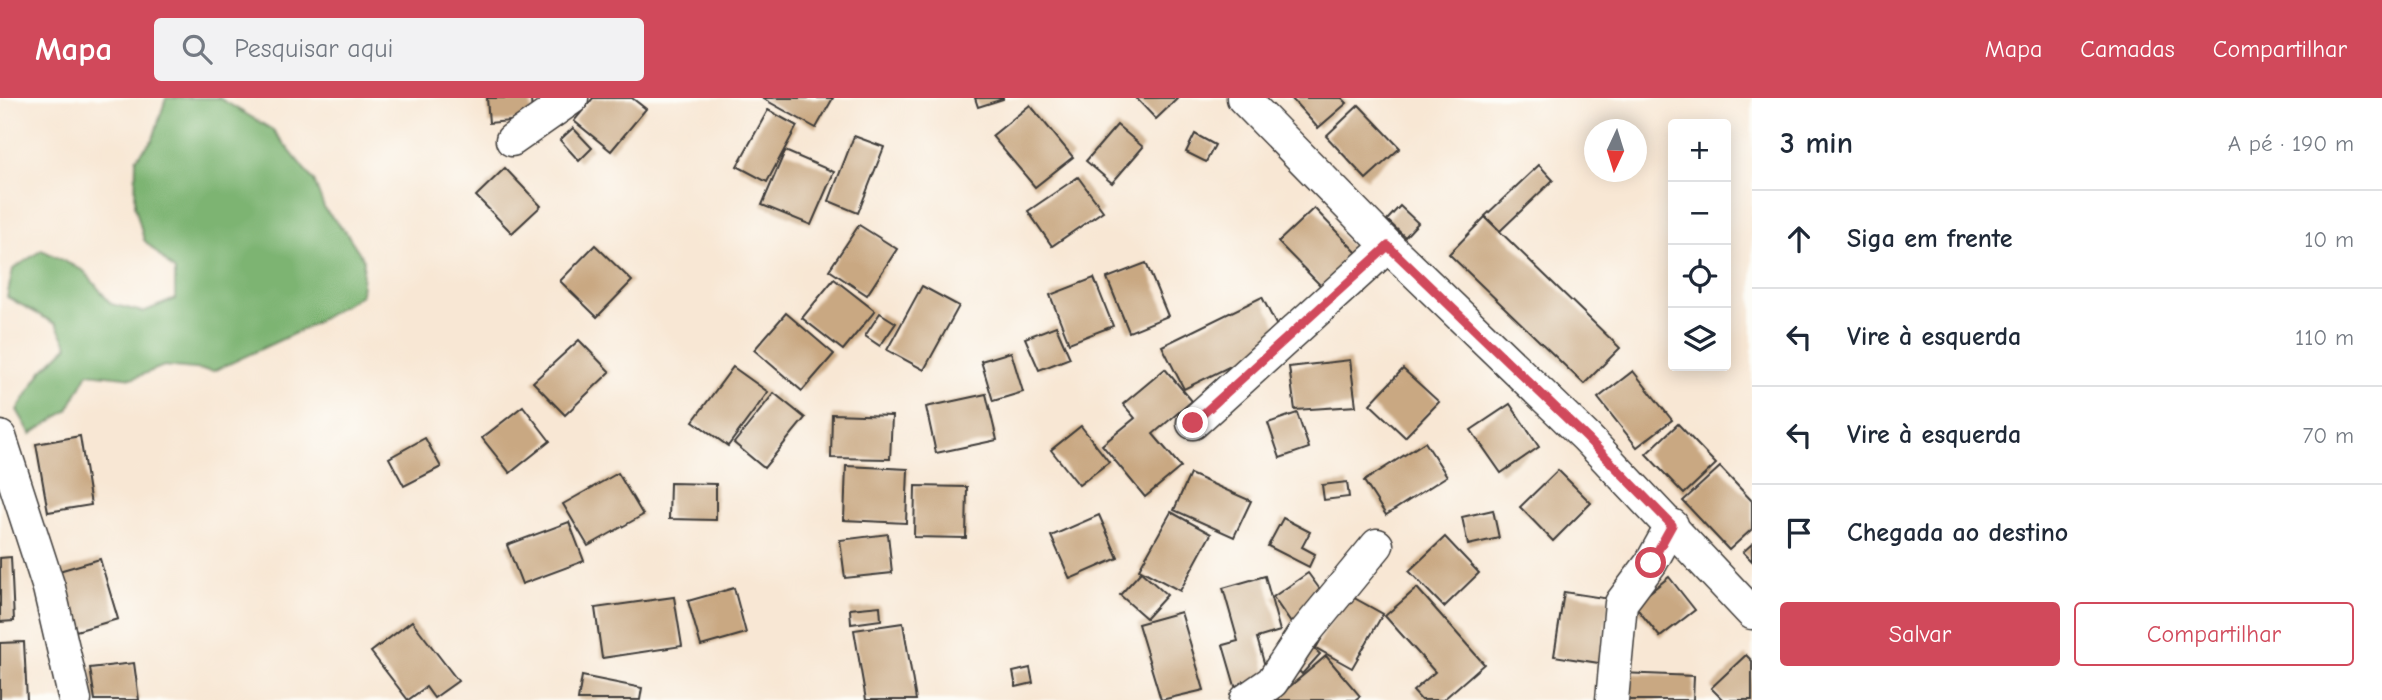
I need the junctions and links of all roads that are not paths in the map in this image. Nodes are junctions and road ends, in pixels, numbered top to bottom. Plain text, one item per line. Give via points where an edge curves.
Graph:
1 (572, 98) edge
2 (1243, 98) edge
3 (512, 140) dead end
4 (1388, 246) junction
5 (1193, 423) dead end
6 (0, 437) edge
7 (1672, 525) junction
8 (1377, 545) dead end
9 (1752, 613) edge
10 (75, 700) edge
11 (1245, 700) edge
12 (1612, 700) edge

1 - 3 street
2 - 4 street
4 - 5 street
4 - 7 street
6 - 10 street via 49,589
7 - 9 street
7 - 12 street via 1621,603
8 - 11 street via 1303,635 1272,682

